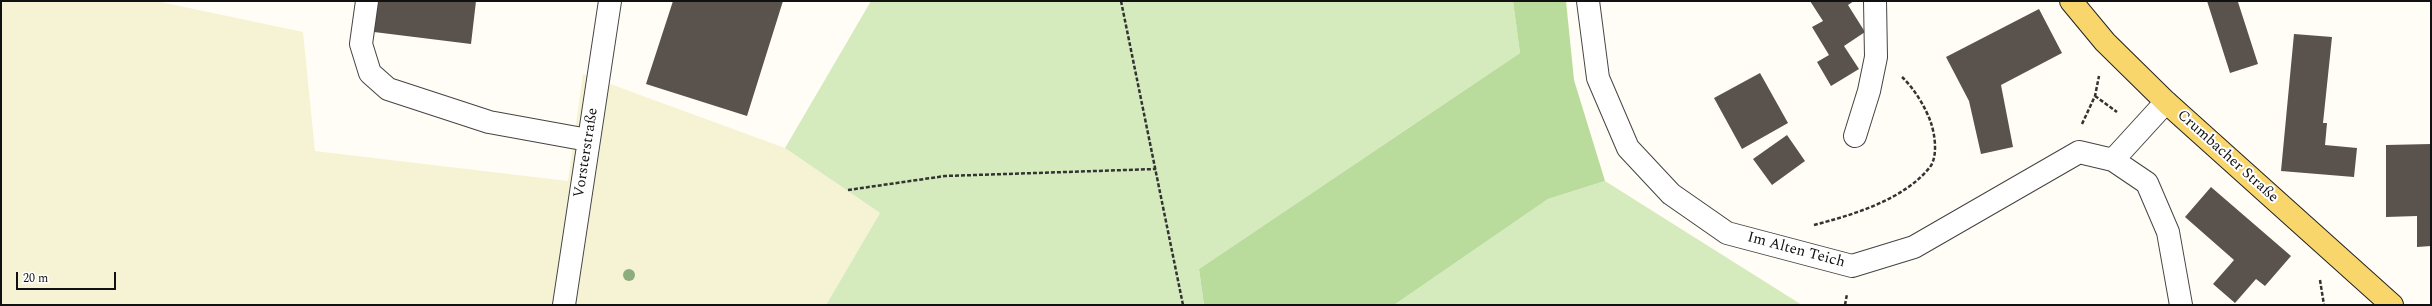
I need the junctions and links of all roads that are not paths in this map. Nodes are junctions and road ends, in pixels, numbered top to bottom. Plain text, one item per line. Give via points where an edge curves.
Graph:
1 (367, 1) edge
2 (610, 1) edge
3 (1588, 1) edge
4 (1875, 1) edge
5 (2071, 1) edge
6 (2166, 102) junction
7 (1855, 136) dead end
8 (588, 140) junction
9 (2113, 160) junction
10 (564, 305) edge
11 (2181, 305) edge
12 (2392, 305) edge

1 - 8 street via 361,44 370,73 388,88 488,122
2 - 8 street, Vorsterstraße
3 - 9 street, Im Alten Teich via 1598,78 1628,148 1671,194 1727,233 1852,266 1914,247 2079,152
4 - 7 street via 1876,58
5 - 6 main road, Crumbacher Straße via 2105,42
6 - 9 street
6 - 12 main road, Crumbacher Straße
8 - 10 street, Vorsterstraße
9 - 11 street via 2147,183 2168,232

